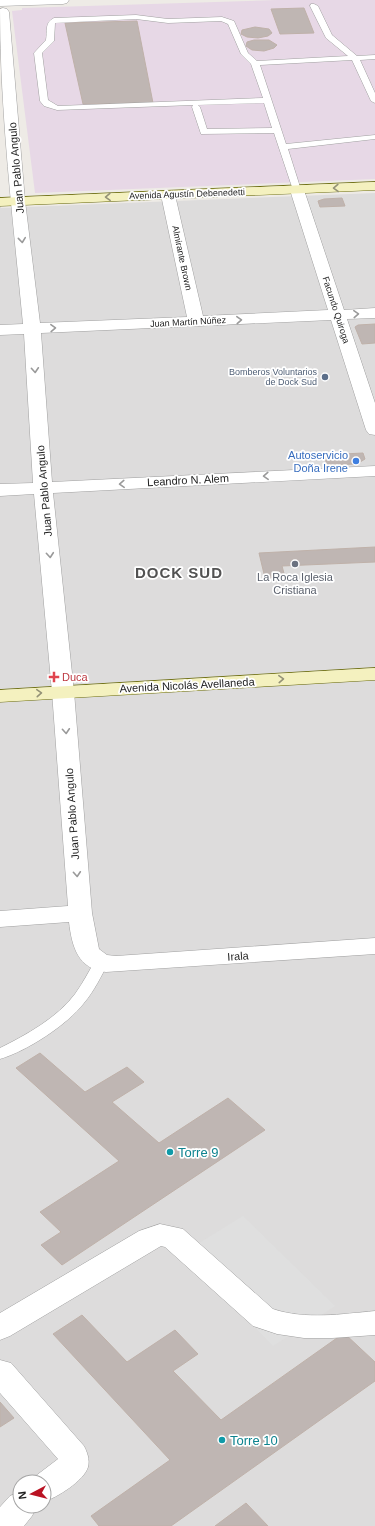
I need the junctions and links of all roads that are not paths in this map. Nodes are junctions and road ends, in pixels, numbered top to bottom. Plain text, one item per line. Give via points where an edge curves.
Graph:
1 (63, 0) edge
2 (314, 6) dead end
3 (1, 7) edge
4 (375, 57) edge
5 (355, 58) junction
6 (255, 63) junction
7 (4, 76) edge
8 (5, 96) edge
9 (374, 97) edge
10 (268, 100) junction
11 (196, 107) dead end
12 (278, 130) junction
13 (375, 137) edge
14 (284, 147) junction
15 (375, 186) edge
16 (297, 190) junction
17 (168, 195) junction
18 (18, 201) junction
19 (0, 202) edge
20 (375, 313) edge
21 (338, 315) junction
22 (196, 322) junction
23 (32, 328) junction
24 (0, 330) edge
25 (375, 430) edge
26 (375, 471) edge
27 (43, 488) junction
28 (0, 490) edge
29 (375, 674) edge
30 (63, 692) junction
31 (0, 696) edge
32 (80, 914) junction
33 (0, 919) edge
34 (375, 946) edge
35 (101, 963) junction
36 (0, 1054) edge
37 (375, 1323) edge
38 (0, 1328) edge
39 (0, 1372) edge
40 (52, 1482) edge
41 (14, 1514) edge
42 (8, 1526) edge

1 - 3 street
2 - 5 lane via 329,36
3 - 7 street, Juan Pablo Angulo
4 - 5 lane
5 - 6 lane
5 - 9 lane
6 - 10 lane
6 - 10 lane via 244,54 231,23 222,19 168,21 136,17 57,20 49,26 49,42 38,53 44,101 57,108
7 - 8 street, Juan Pablo Angulo
8 - 18 street, Juan Pablo Angulo
10 - 12 lane
11 - 12 lane via 204,132
12 - 14 lane
13 - 14 lane
14 - 16 lane
15 -> 16 main road, Avenida Agustín Debenedetti
16 - 17 main road, Avenida Agustín Debenedetti
16 - 21 street, Facundo Quiroga
17 -> 18 main road, Avenida Agustín Debenedetti
17 - 22 street, Almirante Brown
18 - 19 main road, Avenida Agustín Debenedetti
18 -> 23 street, Juan Pablo Angulo
21 -> 20 street, Juan Martín Núñez
22 -> 21 street, Juan Martín Núñez
21 - 25 street, Facundo Quiroga
23 -> 22 street, Juan Martín Núñez
23 - 24 street, Juan Martín Núñez
23 -> 27 street, Juan Pablo Angulo
26 -> 27 street, Leandro N. Alem
27 - 28 street, Leandro N. Alem
27 -> 30 street, Juan Pablo Angulo
30 -> 29 main road, Avenida Nicolás Avellaneda
31 -> 30 main road, Avenida Nicolás Avellaneda
30 -> 32 street, Juan Pablo Angulo
32 - 33 street
32 - 35 street, Juan Pablo Angulo via 87,950 91,957
34 - 35 street, Irala
35 - 36 lane via 88,988 71,1009 32,1037
37 - 38 street via 316,1328 279,1324 263,1318 173,1237 160,1235 149,1239
39 - 40 street via 73,1455 73,1466
41 - 42 street via 7,1521

